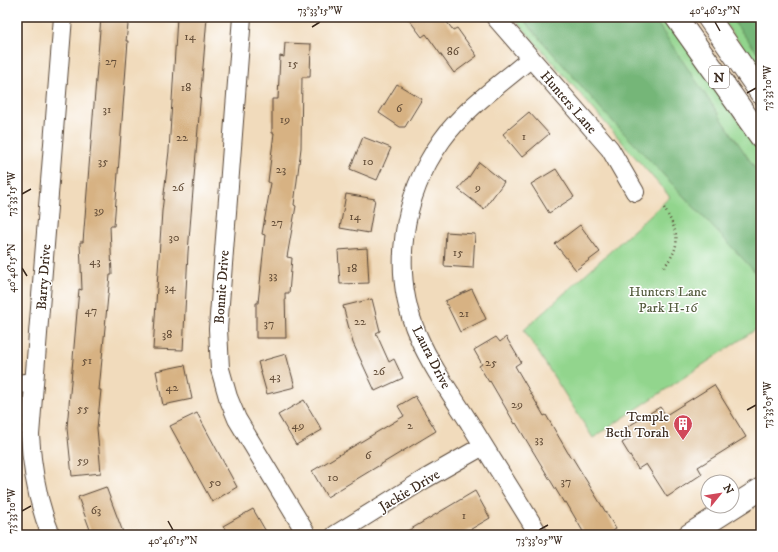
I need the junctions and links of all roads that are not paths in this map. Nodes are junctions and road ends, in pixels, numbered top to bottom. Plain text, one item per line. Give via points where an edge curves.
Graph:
1 (63, 17) edge
2 (242, 17) edge
3 (495, 17) edge
4 (676, 17) edge
5 (708, 17) edge
6 (531, 58) junction
7 (761, 93) edge
8 (761, 137) edge
9 (635, 192) dead end
10 (26, 383) edge
11 (483, 446) junction
12 (761, 489) edge
13 (50, 535) edge
14 (307, 535) edge
15 (335, 535) edge
16 (539, 535) edge
17 (689, 535) edge

1 - 10 street, Barry Drive
2 - 14 street, Bonnie Drive via 218,329 220,369 236,419
3 - 6 street, Hunters Lane
4 - 8 main road, N
5 - 7 main road, N
6 - 9 street, Hunters Lane via 610,149
6 - 11 street, Laura Drive via 465,115 442,139 418,183 408,212 404,239 402,260 406,296 418,335 433,366
10 - 13 street, Barry Drive via 35,484
11 - 15 street, Jackie Drive
11 - 16 street, Laura Drive
12 - 17 main road

